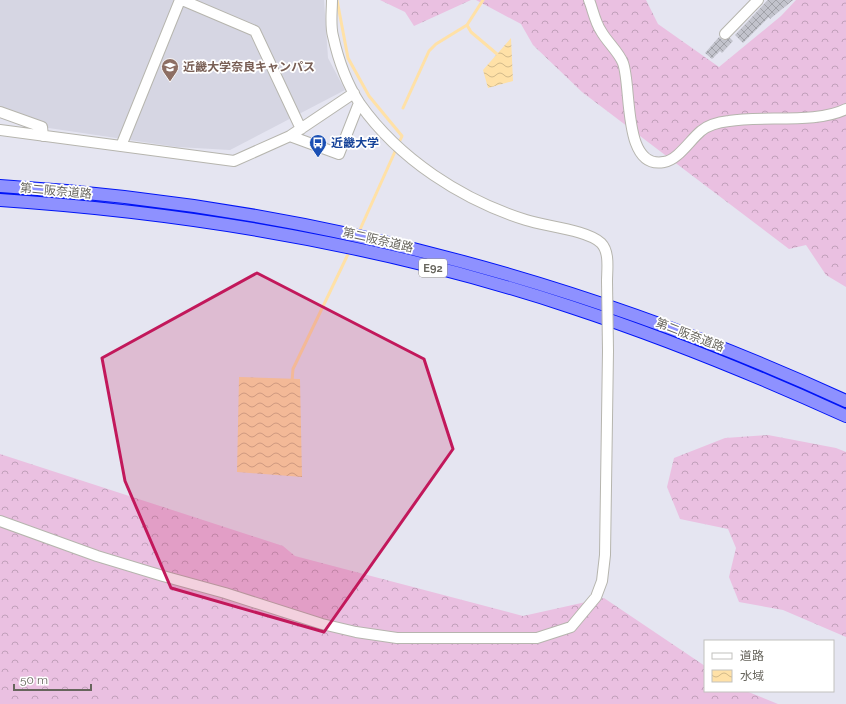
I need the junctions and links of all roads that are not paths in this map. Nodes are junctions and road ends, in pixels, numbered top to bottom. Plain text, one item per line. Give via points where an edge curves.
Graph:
1 (181, 0) edge
2 (332, 0) edge
3 (589, 0) edge
4 (758, 0) edge
5 (725, 34) dead end
6 (354, 93) junction
7 (360, 103) junction
8 (846, 109) edge
9 (0, 112) edge
10 (301, 129) junction
11 (0, 130) edge
12 (43, 136) junction
13 (290, 136) junction
14 (121, 146) junction
15 (0, 186) edge
16 (0, 200) edge
17 (846, 401) edge
18 (846, 416) edge
19 (0, 521) edge

1 - 10 street via 256,31
1 - 14 street
2 - 6 street via 332,35
3 - 8 street via 601,31 623,62 635,142 642,154 654,162 665,162 683,150 701,130 720,122 743,118 794,118
4 - 5 street
6 - 7 street
6 - 10 street
7 - 13 street via 339,154
7 - 19 street, bridge via 372,120 418,164 448,186 490,208 527,221 587,235 600,242 607,258 605,555 602,581 596,597 571,627 537,638 398,638 356,632 97,556
9 - 12 street via 42,127
10 - 13 street
11 - 12 street
12 - 14 street
13 - 14 street via 234,161
15 - 17 highway, 第二阪奈道路 / E92 via 124,197 225,210 369,237 435,253 501,271 645,318 728,349
16 - 18 highway, 第二阪奈道路 / E92 via 223,224 301,238 431,267 570,306 640,330 786,388

